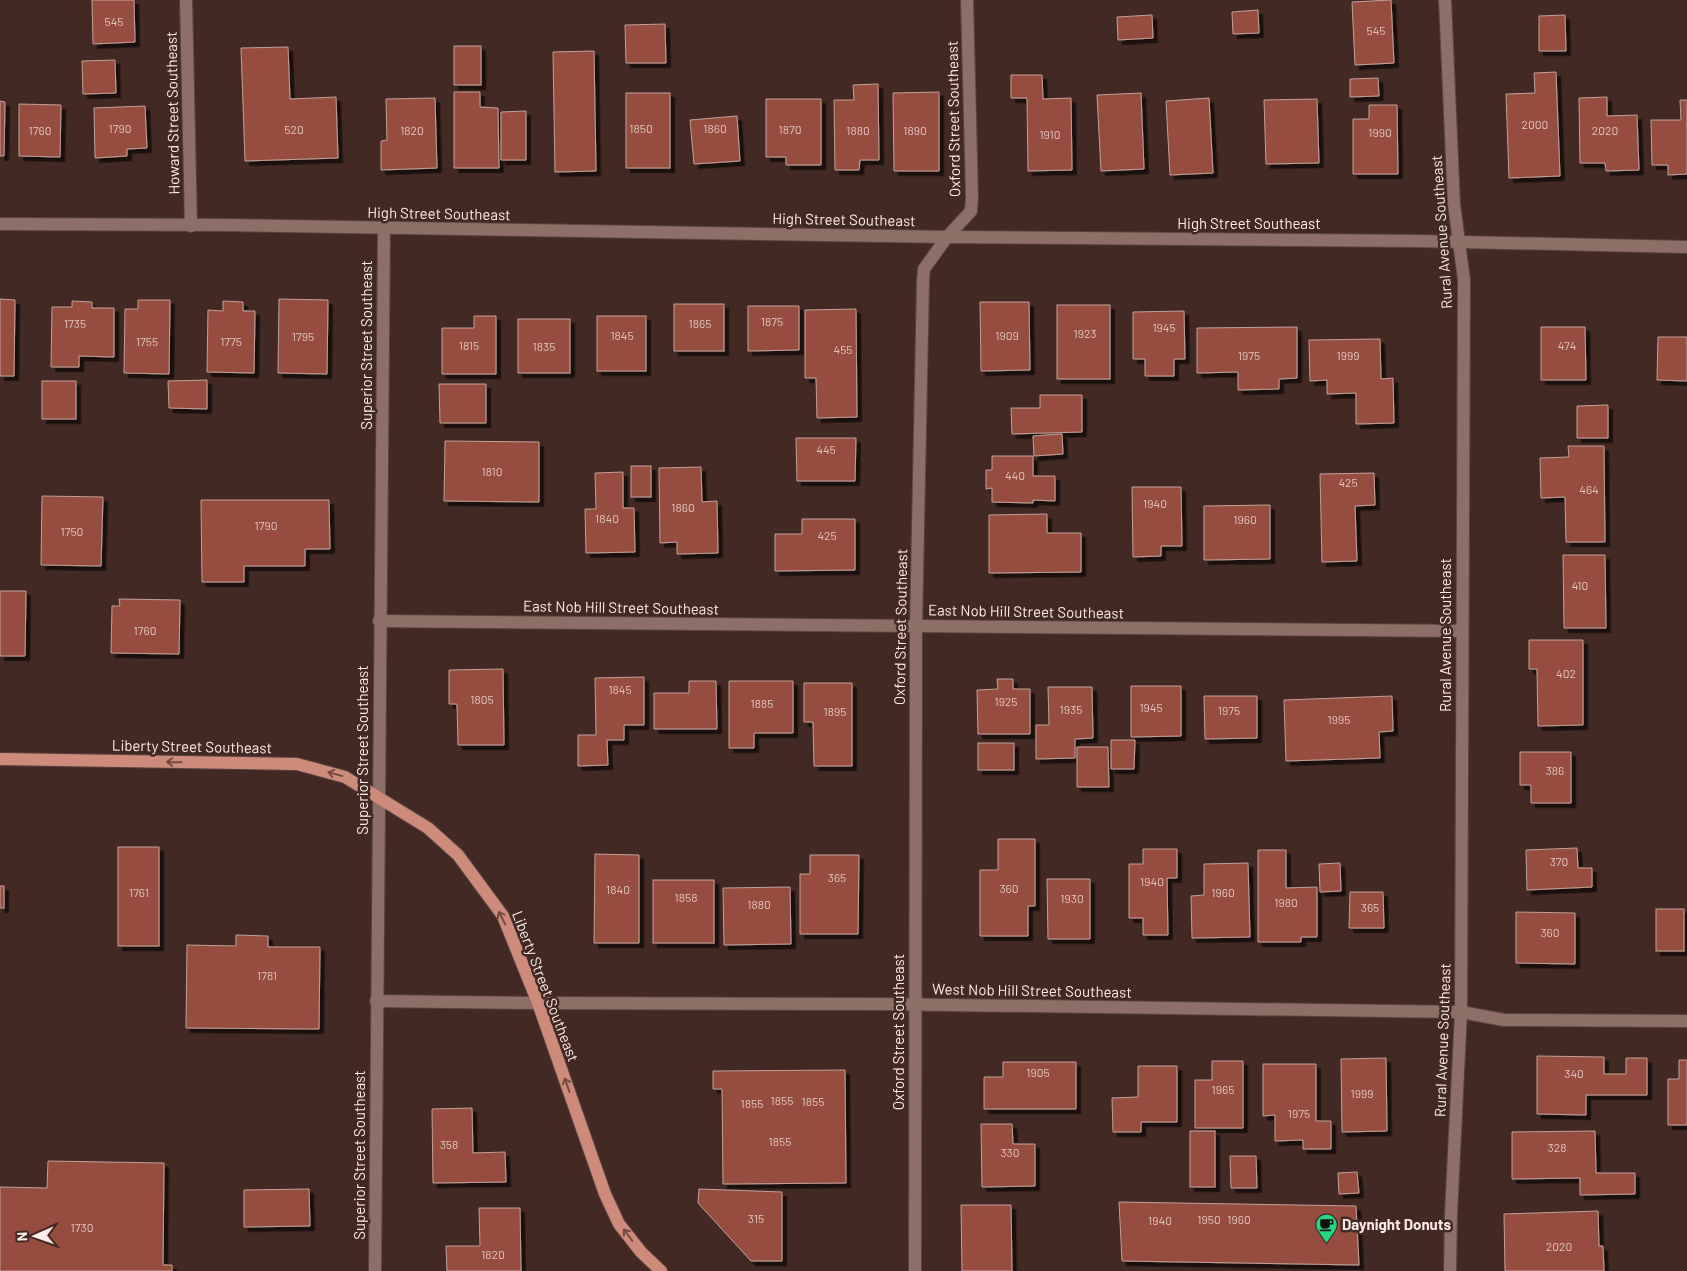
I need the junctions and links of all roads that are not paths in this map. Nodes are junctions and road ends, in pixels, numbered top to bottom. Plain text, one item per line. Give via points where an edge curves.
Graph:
1 (186, 0) edge
2 (967, 0) edge
3 (1445, 0) edge
4 (0, 224) edge
5 (191, 226) junction
6 (384, 228) junction
7 (947, 237) junction
8 (1458, 242) junction
9 (1687, 247) edge
10 (380, 621) junction
11 (916, 627) junction
12 (1462, 632) junction
13 (0, 759) edge
14 (378, 796) junction
15 (376, 1001) junction
16 (538, 1003) junction
17 (915, 1004) junction
18 (1461, 1012) junction
19 (1687, 1021) edge
20 (374, 1271) edge
21 (661, 1271) edge
22 (915, 1271) edge
23 (1450, 1271) edge

1 - 5 street, Howard Street Southeast
2 - 7 street, Oxford Street Southeast via 971,211
3 - 8 street, Rural Avenue Southeast
4 - 5 street, High Street Southeast
5 - 6 street, High Street Southeast
6 - 7 street, High Street Southeast
6 - 10 street, Superior Street Southeast
7 - 8 street, High Street Southeast
7 - 11 street, Oxford Street Southeast via 924,269 923,281
8 - 9 street, High Street Southeast
8 - 12 street, Rural Avenue Southeast via 1464,280
10 - 11 street, East Nob Hill Street Southeast
10 - 14 street, Superior Street Southeast
11 - 12 street, East Nob Hill Street Southeast
11 - 17 street, Oxford Street Southeast
12 - 18 street, Rural Avenue Southeast
14 -> 13 main road, Liberty Street Southeast via 345,777 297,764
14 - 15 street, Superior Street Southeast
16 -> 14 main road, Liberty Street Southeast via 503,916 458,855 428,828
15 - 16 street, West Nob Hill Street Southeast
15 - 20 street, Superior Street Southeast
16 - 17 street, West Nob Hill Street Southeast
21 -> 16 main road, Liberty Street Southeast via 619,1224 605,1194
17 - 18 street, West Nob Hill Street Southeast
17 - 22 street, Oxford Street Southeast
18 - 19 street, West Nob Hill Street Southeast via 1504,1020
18 - 23 street, Rural Avenue Southeast

